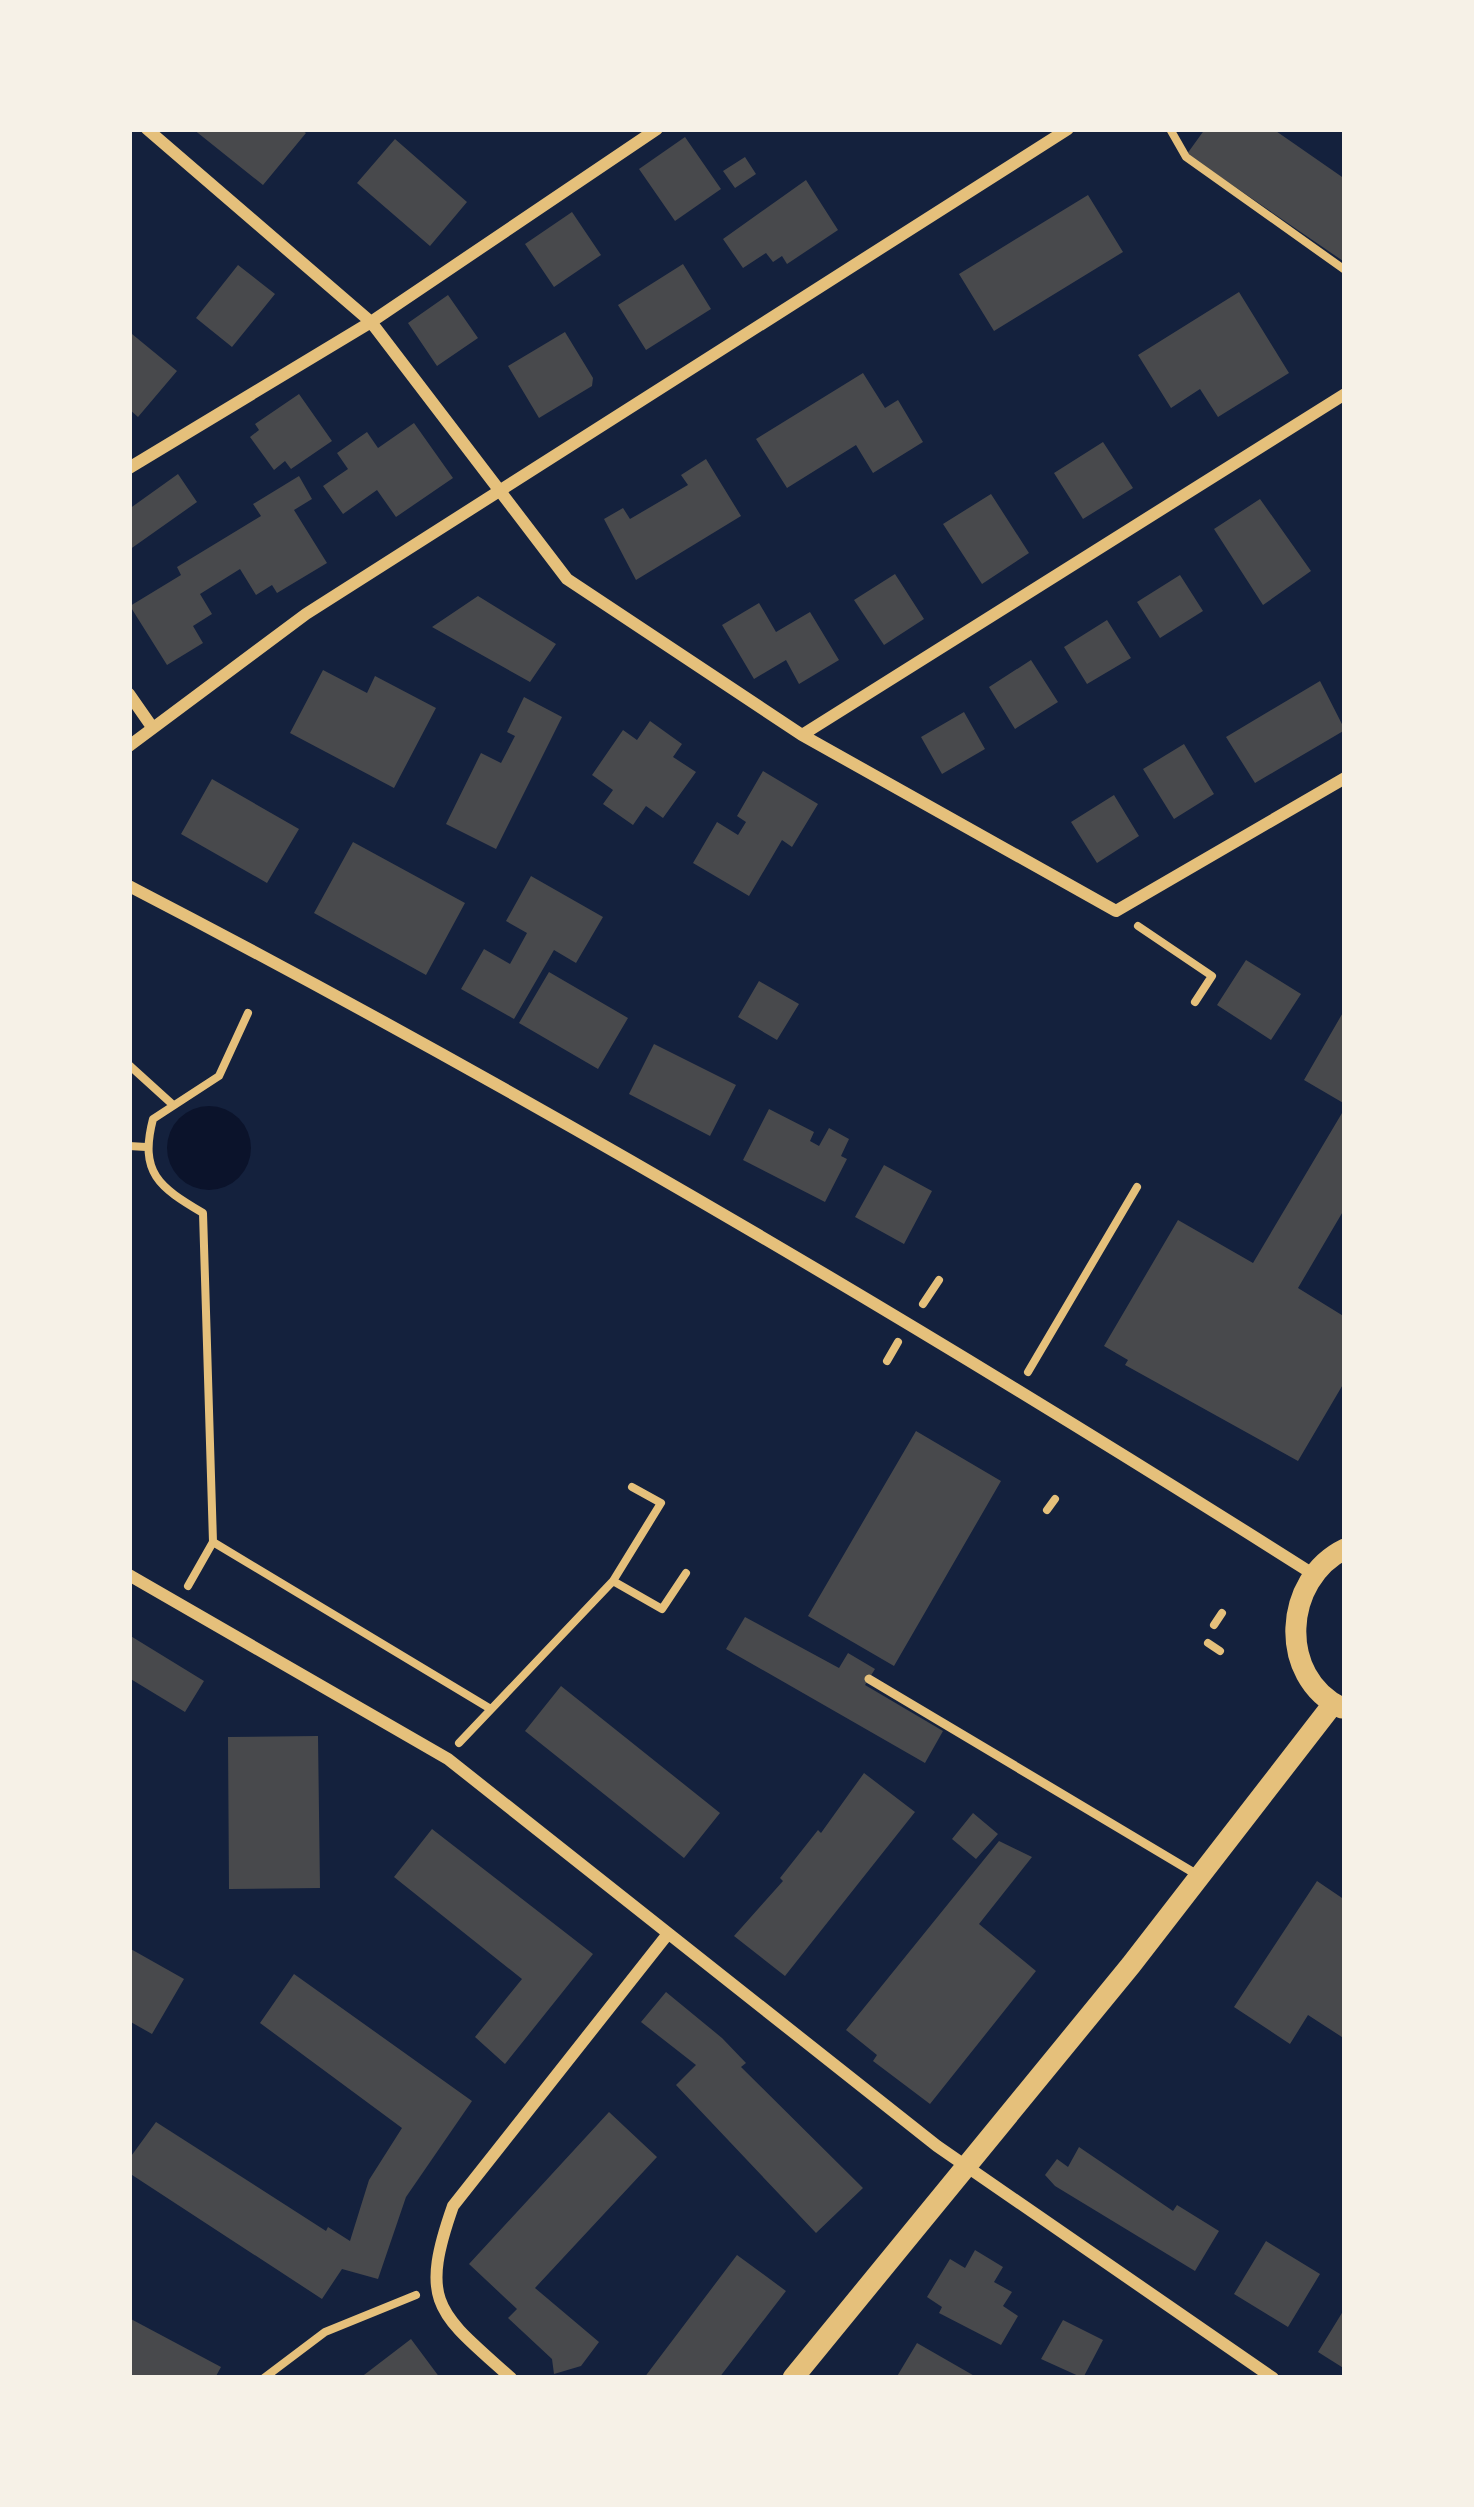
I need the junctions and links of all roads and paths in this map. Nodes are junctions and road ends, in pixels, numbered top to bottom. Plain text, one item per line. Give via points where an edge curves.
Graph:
1 (147, 129) edge
2 (657, 129) edge
3 (1068, 129) edge
4 (1170, 129) edge
5 (1345, 270) edge
6 (371, 322) junction
7 (1345, 394) edge
8 (129, 468) edge
9 (501, 491) junction
10 (129, 694) edge
11 (152, 727) junction
12 (802, 735) junction
13 (129, 746) edge
14 (1345, 778) edge
15 (129, 886) edge
16 (1116, 911) junction
17 (1195, 1002) dead end
18 (248, 1013) dead end
19 (129, 1065) edge
20 (172, 1104) junction
21 (129, 1146) edge
22 (146, 1147) junction
23 (1137, 1187) dead end
24 (1016, 1393) junction
25 (632, 1486) dead end
26 (1055, 1499) dead end
27 (1047, 1510) dead end
28 (213, 1542) junction
29 (1345, 1549) edge
30 (686, 1573) dead end
31 (1313, 1574) junction
32 (129, 1575) edge
33 (613, 1581) junction
34 (178, 1603) junction
35 (1222, 1613) dead end
36 (1214, 1625) dead end
37 (1208, 1642) dead end
38 (1220, 1651) dead end
39 (869, 1678) dead end
40 (1339, 1707) edge
41 (489, 1708) junction
42 (448, 1759) junction
43 (1201, 1877) junction
44 (667, 1935) junction
45 (964, 2165) junction
46 (435, 2289) junction
47 (264, 2378) edge
48 (511, 2378) edge
49 (793, 2378) edge
50 (1273, 2378) edge

1 - 6 street
2 - 6 street
3 - 9 street
4 - 5 path via 1186,157
6 - 8 street
6 - 9 street
7 - 12 street
9 - 11 street via 306,614
9 - 12 street via 567,578
10 - 11 street
11 - 13 street
12 - 16 street
14 - 16 street
15 - 24 street via 394,1023
16 - 17 path via 1212,976
18 - 20 path via 219,1076
19 - 20 path
20 - 22 path via 153,1119
21 - 22 path
22 - 28 path via 170,1194 203,1214
23 - 24 path
24 - 31 street
25 - 33 path via 661,1503
26 - 27 path
28 - 34 path
28 - 41 path
29 - 31 street
30 - 33 path via 662,1609
31 - 40 street via 1298,1601 1300,1663
32 - 34 street
33 - 41 path
34 - 42 street
35 - 36 path
37 - 38 path
39 - 43 lane
40 - 43 street
41 - 42 path
42 - 44 street
43 - 45 street
44 - 45 street
44 - 46 street via 453,2206
45 - 49 street
45 - 50 street
46 - 47 path via 325,2332
46 - 48 street via 446,2320

